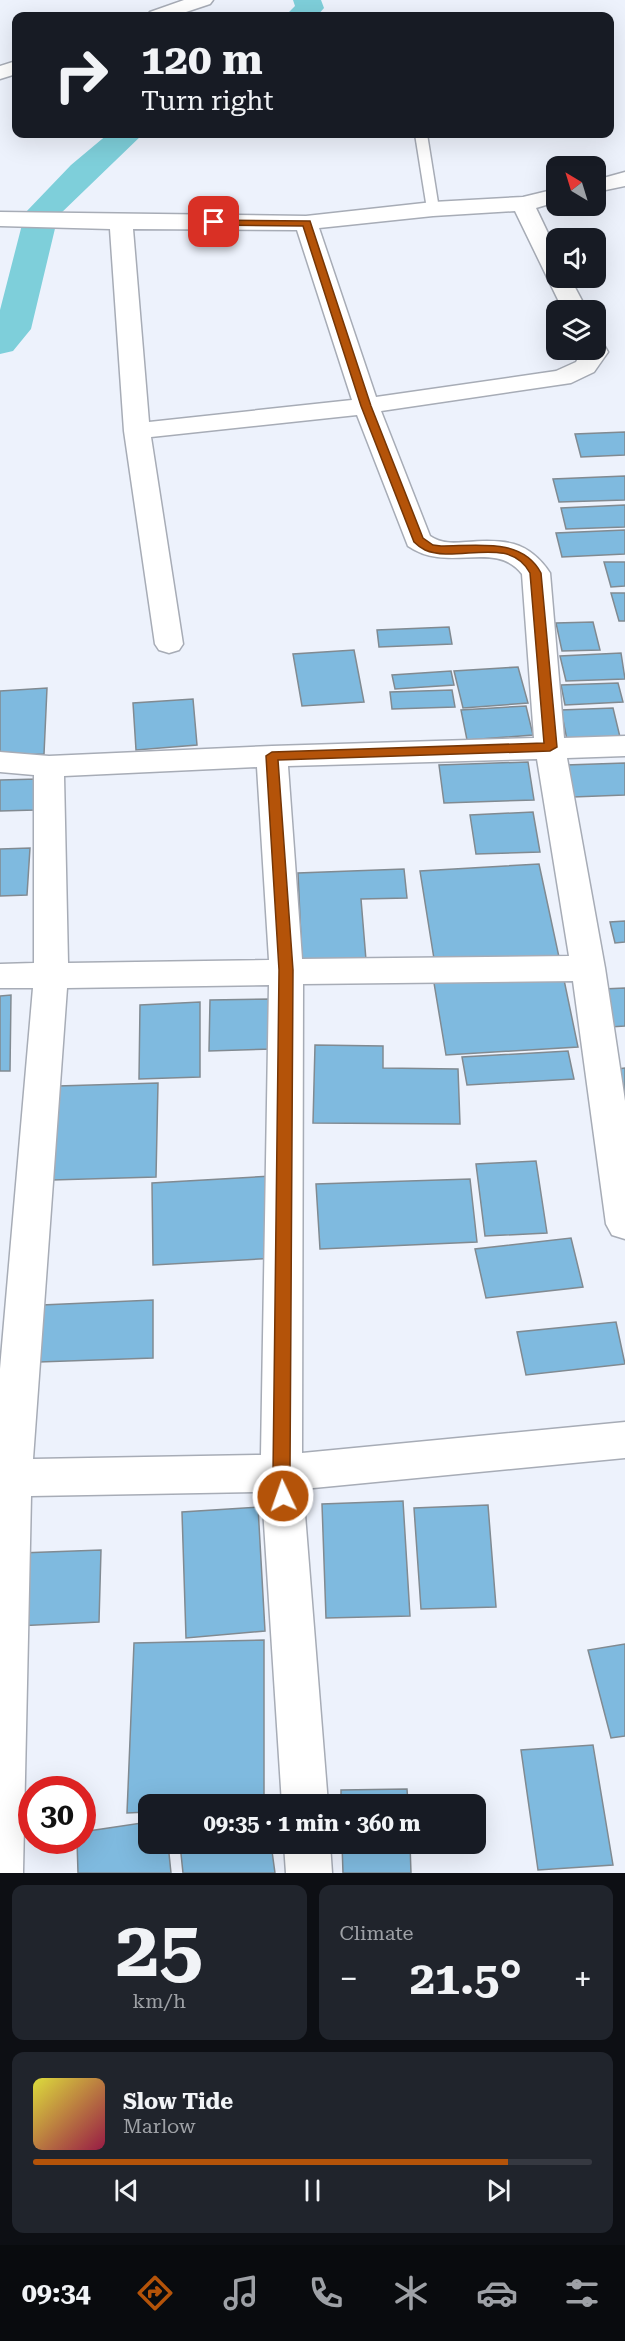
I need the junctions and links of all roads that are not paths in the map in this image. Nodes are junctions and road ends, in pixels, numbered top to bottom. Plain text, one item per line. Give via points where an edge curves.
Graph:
1 (203, 0) edge
2 (168, 12) edge
3 (422, 138) edge
4 (625, 179) edge
5 (606, 184) edge
6 (546, 198) edge
7 (522, 204) junction
8 (433, 209) junction
9 (2, 219) edge
10 (114, 222) junction
11 (306, 223) junction
12 (546, 253) edge
13 (590, 360) edge
14 (366, 406) junction
15 (137, 431) junction
16 (169, 644) dead end
17 (625, 746) edge
18 (550, 747) junction
19 (272, 756) junction
20 (0, 762) edge
21 (49, 766) junction
22 (588, 968) junction
23 (286, 970) junction
24 (51, 974) junction
25 (0, 976) edge
26 (625, 1224) edge
27 (625, 1440) edge
28 (281, 1473) junction
29 (10, 1478) junction
30 (304, 1794) edge
31 (308, 1854) edge
32 (0, 1871) edge
33 (309, 1873) edge

1 - 2 street
3 - 8 lane
4 - 5 street
6 - 7 street
7 - 8 street
7 - 12 street
8 - 11 street
9 - 10 street
10 - 11 street
10 - 15 street
11 - 14 street
13 - 14 street via 585,367 562,378
14 - 15 street
14 - 18 street via 418,540 429,548 499,549 518,555 536,573
15 - 16 street
17 - 18 street
18 - 19 street
18 - 22 street
19 - 21 street
19 - 23 street
20 - 21 street
21 - 24 street
22 - 23 street
22 - 26 street
23 - 24 street
23 - 28 street
24 - 25 street
24 - 29 street
27 - 28 street
28 - 29 street
28 - 30 street
29 - 32 street
31 - 33 street

